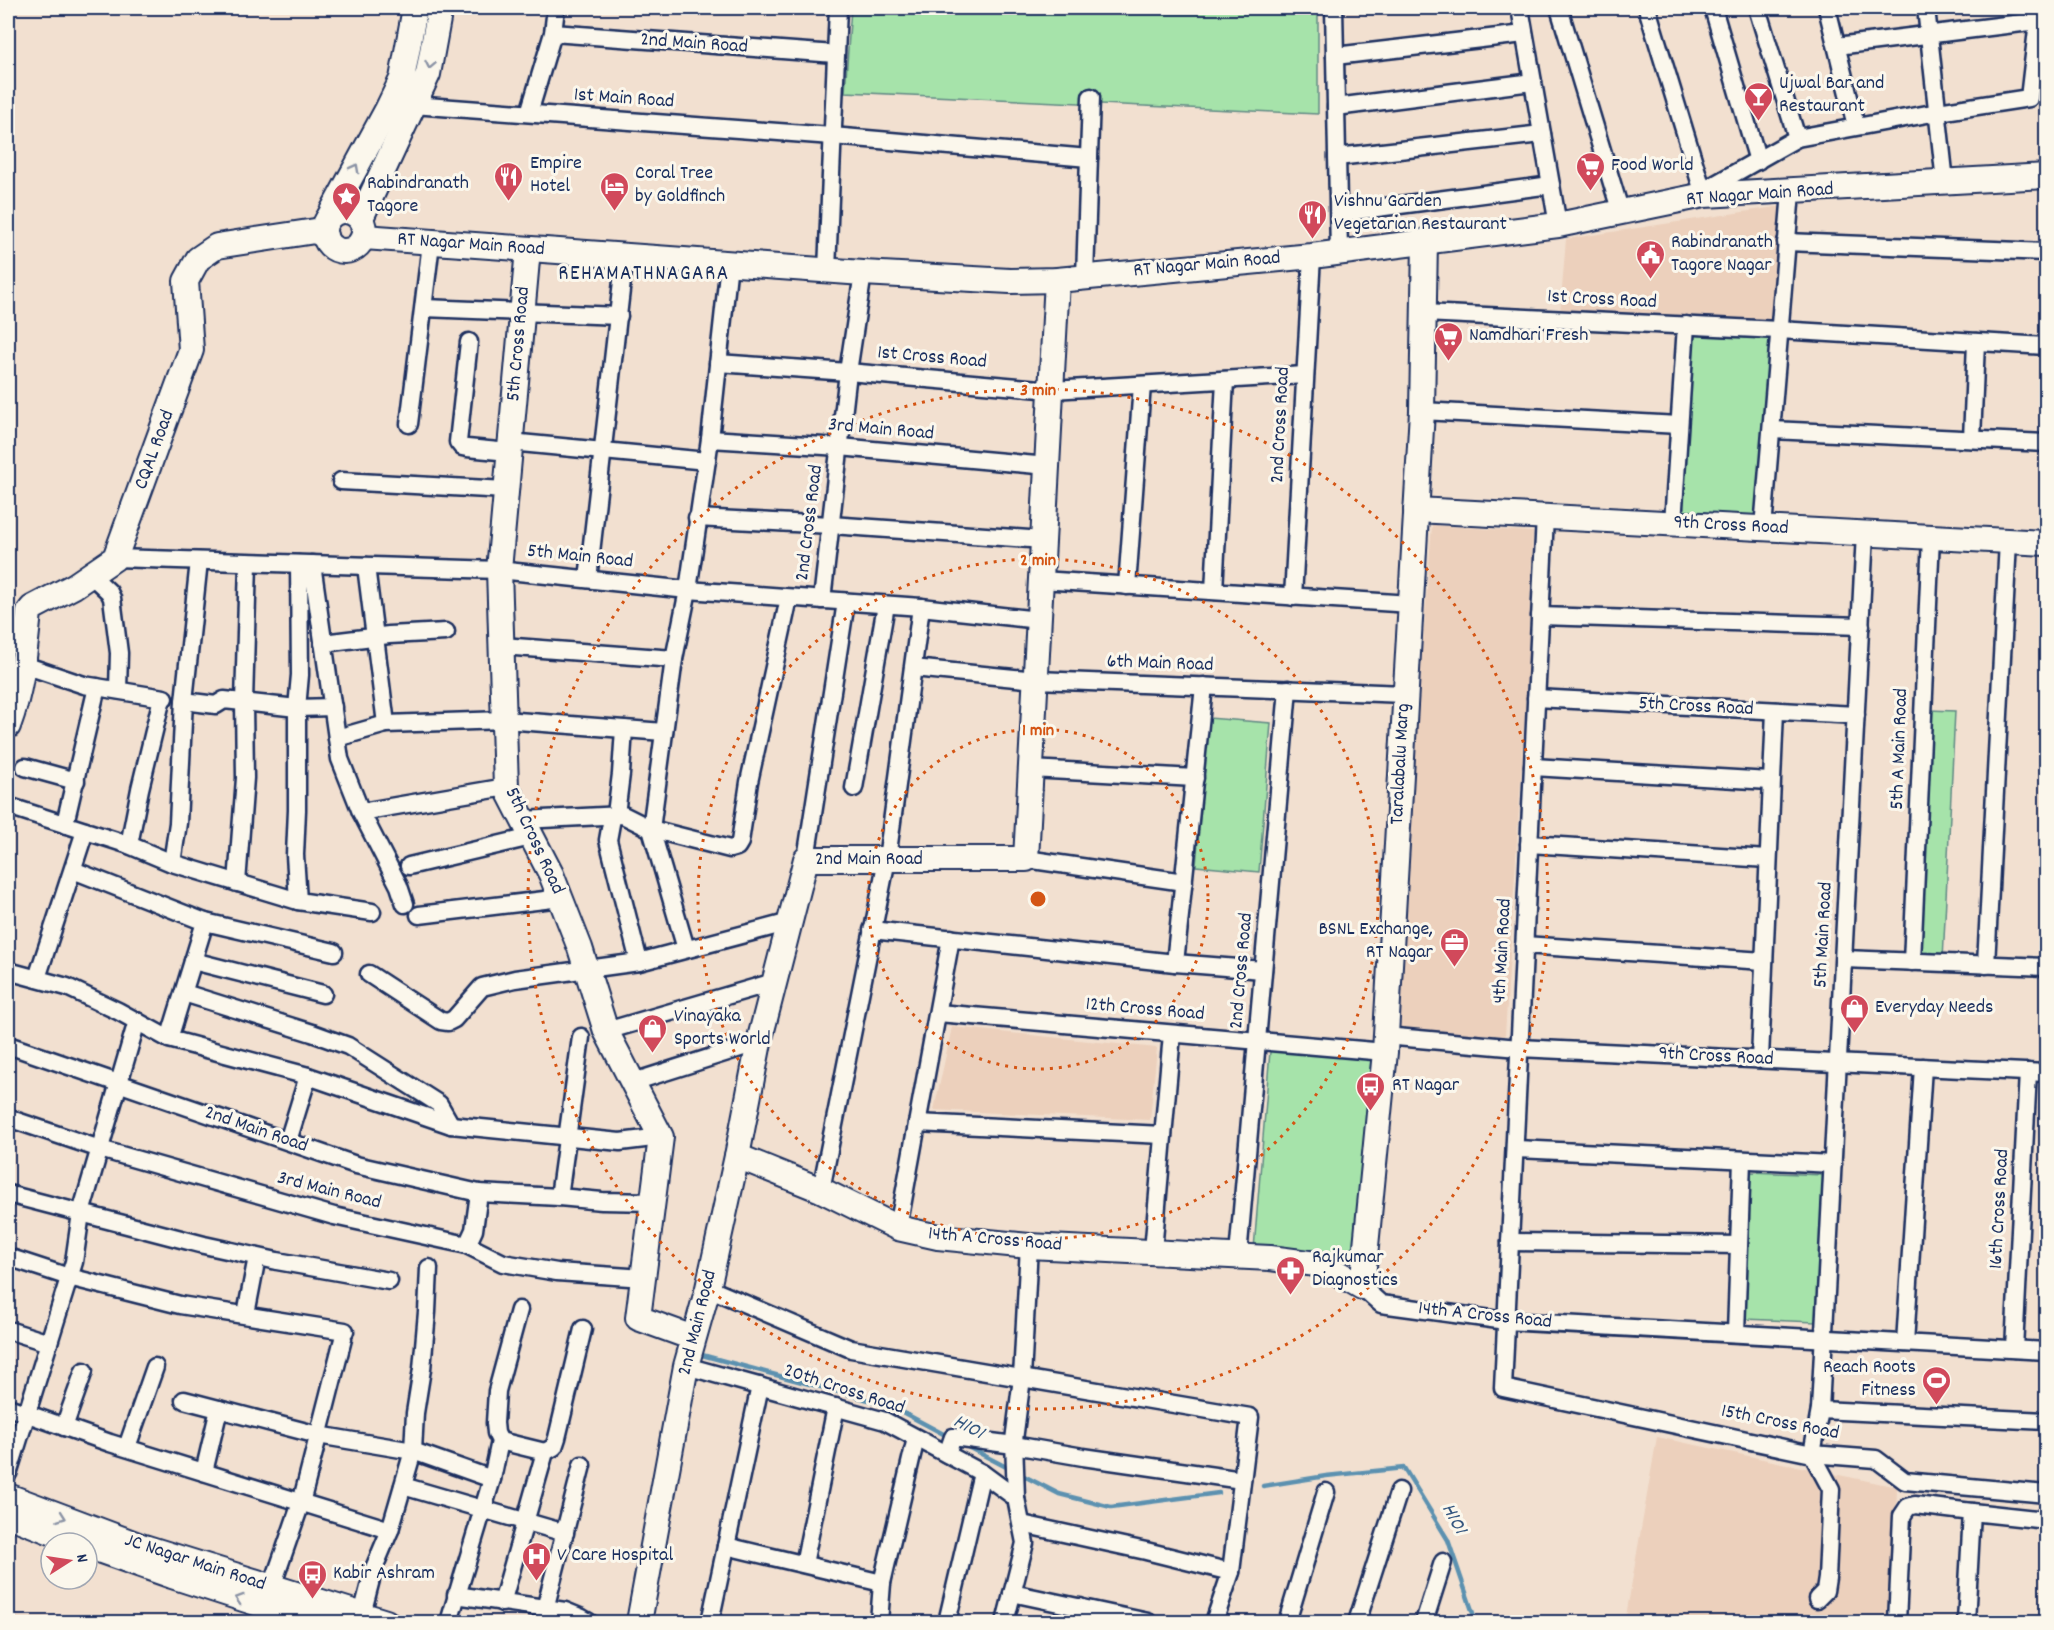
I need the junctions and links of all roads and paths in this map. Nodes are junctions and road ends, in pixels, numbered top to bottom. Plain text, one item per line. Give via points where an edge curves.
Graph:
1 (415, 8) edge
2 (440, 8) edge
3 (556, 8) edge
4 (838, 8) edge
5 (1334, 8) edge
6 (1520, 8) edge
7 (1559, 8) edge
8 (1647, 8) edge
9 (1713, 8) edge
10 (1757, 8) edge
11 (1827, 8) edge
12 (1926, 8) edge
13 (2041, 12) edge
14 (553, 33) junction
15 (1524, 34) junction
16 (1929, 34) junction
17 (1836, 45) junction
18 (2040, 47) edge
19 (835, 54) junction
20 (1335, 56) junction
21 (1533, 82) junction
22 (1091, 97) dead end
23 (414, 105) junction
24 (1336, 107) junction
25 (1938, 112) junction
26 (529, 113) junction
27 (1856, 126) junction
28 (1542, 134) junction
29 (832, 136) junction
30 (1797, 138) junction
31 (1337, 157) junction
32 (1089, 158) junction
33 (1758, 161) junction
34 (2046, 176) edge
35 (1945, 182) junction
36 (1551, 184) junction
37 (1791, 192) junction
38 (1704, 195) junction
39 (1339, 213) junction
40 (1621, 213) junction
41 (1558, 225) junction
42 (326, 227) junction
43 (362, 228) junction
44 (1425, 241) junction
45 (1786, 242) junction
46 (431, 243) junction
47 (528, 249) junction
48 (1339, 252) junction
49 (2046, 252) edge
50 (625, 255) junction
51 (1312, 256) junction
52 (729, 263) junction
53 (827, 270) junction
54 (862, 273) junction
55 (1085, 277) junction
56 (1057, 280) junction
57 (424, 308) junction
58 (521, 312) junction
59 (1424, 313) junction
60 (619, 316) junction
61 (1686, 325) junction
62 (1779, 330) junction
63 (469, 342) dead end
64 (1976, 342) junction
65 (2046, 346) edge
66 (718, 363) junction
67 (848, 372) junction
68 (1305, 375) junction
69 (1225, 380) junction
70 (1142, 385) junction
71 (1052, 390) junction
72 (1422, 411) junction
73 (409, 424) dead end
74 (1679, 425) junction
75 (1772, 430) junction
76 (710, 439) junction
77 (1972, 439) junction
78 (2046, 443) edge
79 (510, 447) junction
80 (840, 447) junction
81 (603, 450) junction
82 (707, 461) junction
83 (1047, 466) junction
84 (341, 481) dead end
85 (506, 490) junction
86 (1416, 510) junction
87 (1545, 516) junction
88 (697, 518) junction
89 (1672, 523) junction
90 (831, 525) junction
91 (1763, 528) junction
92 (1865, 533) junction
93 (1931, 537) junction
94 (1043, 540) junction
95 (2008, 541) junction
96 (2046, 543) edge
97 (116, 558) junction
98 (198, 561) junction
99 (248, 562) junction
100 (305, 564) junction
101 (366, 566) junction
102 (500, 570) junction
103 (91, 575) junction
104 (588, 579) junction
105 (1041, 580) junction
106 (1127, 586) junction
107 (688, 590) junction
108 (1214, 591) junction
109 (1293, 597) junction
110 (789, 598) junction
111 (822, 600) junction
112 (846, 602) junction
113 (1410, 604) junction
114 (886, 605) junction
115 (921, 608) junction
116 (1540, 616) junction
117 (1039, 620) junction
118 (1861, 626) junction
119 (446, 632) dead end
120 (375, 637) junction
121 (323, 643) junction
122 (502, 646) junction
123 (674, 659) junction
124 (24, 665) junction
125 (913, 668) junction
126 (1036, 680) junction
127 (1204, 686) junction
128 (97, 687) junction
129 (1288, 689) junction
130 (118, 690) junction
131 (1405, 694) junction
132 (1536, 698) junction
133 (184, 701) junction
134 (244, 702) junction
135 (333, 707) junction
136 (297, 708) junction
137 (1775, 711) junction
138 (1856, 715) junction
139 (504, 720) junction
140 (386, 724) junction
141 (8, 726) edge
142 (624, 729) junction
143 (664, 732) junction
144 (337, 738) junction
145 (26, 767) dead end
146 (1533, 767) junction
147 (1031, 769) junction
148 (1195, 778) junction
149 (76, 781) junction
150 (1770, 781) junction
151 (506, 787) junction
152 (854, 788) dead end
153 (8, 806) edge
154 (361, 812) junction
155 (616, 814) junction
156 (66, 825) junction
157 (526, 828) junction
158 (651, 830) junction
159 (85, 831) junction
160 (1529, 844) junction
161 (129, 845) junction
162 (806, 859) junction
163 (887, 859) junction
164 (1768, 859) junction
165 (1026, 860) junction
166 (172, 863) junction
167 (409, 866) dead end
168 (73, 870) junction
169 (1184, 882) junction
170 (237, 883) junction
171 (561, 898) junction
172 (298, 902) junction
173 (372, 912) dead end
174 (205, 922) junction
175 (790, 922) junction
176 (872, 930) junction
177 (951, 938) junction
178 (1524, 945) junction
179 (686, 949) junction
180 (334, 952) dead end
181 (1844, 959) junction
182 (193, 961) junction
183 (1764, 961) junction
184 (639, 962) junction
185 (1912, 962) junction
186 (1175, 963) junction
187 (1986, 965) junction
188 (2046, 967) edge
189 (586, 969) junction
190 (1263, 970) junction
191 (8, 971) edge
192 (369, 974) dead end
193 (37, 978) junction
194 (774, 982) junction
195 (184, 993) junction
196 (323, 994) dead end
197 (938, 1013) junction
198 (137, 1021) junction
199 (606, 1031) junction
200 (1172, 1034) junction
201 (581, 1037) dead end
202 (170, 1039) junction
203 (759, 1042) junction
204 (1257, 1042) junction
205 (1385, 1044) junction
206 (8, 1045) edge
207 (1520, 1048) junction
208 (1760, 1059) junction
209 (1838, 1063) junction
210 (1923, 1067) junction
211 (2028, 1072) junction
212 (2046, 1073) edge
213 (308, 1076) junction
214 (633, 1082) junction
215 (119, 1084) junction
216 (8, 1118) edge
217 (917, 1123) junction
218 (451, 1125) junction
219 (1163, 1135) junction
220 (568, 1136) junction
221 (662, 1137) junction
222 (288, 1141) junction
223 (100, 1149) junction
224 (1515, 1149) junction
225 (737, 1156) junction
226 (1742, 1160) junction
227 (1833, 1164) junction
228 (821, 1190) junction
229 (479, 1192) junction
230 (8, 1194) edge
231 (560, 1197) junction
232 (653, 1202) junction
233 (81, 1213) junction
234 (897, 1228) junction
235 (1510, 1242) junction
236 (466, 1245) junction
237 (1739, 1245) junction
238 (1029, 1246) junction
239 (1153, 1251) junction
240 (1238, 1256) junction
241 (8, 1257) edge
242 (257, 1257) junction
243 (429, 1268) dead end
244 (69, 1277) junction
245 (644, 1278) junction
246 (389, 1281) dead end
247 (1362, 1287) junction
248 (708, 1288) junction
249 (519, 1310) dead end
250 (246, 1314) junction
251 (1506, 1321) junction
252 (8, 1329) edge
253 (583, 1329) dead end
254 (1736, 1333) junction
255 (693, 1338) junction
256 (1824, 1338) junction
257 (49, 1343) junction
258 (1905, 1343) junction
259 (2014, 1349) junction
260 (2046, 1351) edge
261 (686, 1365) junction
262 (155, 1367) dead end
263 (84, 1371) dead end
264 (1022, 1378) junction
265 (760, 1386) junction
266 (1503, 1388) joint
267 (184, 1400) dead end
268 (8, 1407) edge
269 (836, 1407) junction
270 (219, 1409) junction
271 (1821, 1410) junction
272 (27, 1414) junction
273 (2046, 1421) edge
274 (64, 1427) junction
275 (318, 1435) junction
276 (916, 1437) junction
277 (500, 1441) junction
278 (1014, 1444) junction
279 (126, 1447) junction
280 (413, 1451) junction
281 (545, 1452) junction
282 (947, 1454) junction
283 (1812, 1454) junction
284 (582, 1466) dead end
285 (204, 1472) junction
286 (982, 1473) junction
287 (8, 1474) edge
288 (492, 1479) junction
289 (1242, 1480) junction
290 (403, 1486) junction
291 (1399, 1491) dead end
292 (1326, 1492) dead end
293 (2046, 1494) edge
294 (8, 1496) edge
295 (1016, 1498) junction
296 (301, 1503) junction
297 (483, 1509) junction
298 (1972, 1512) junction
299 (8, 1515) edge
300 (2046, 1520) edge
301 (525, 1521) junction
302 (1022, 1524) junction
303 (390, 1530) junction
304 (49, 1531) edge
305 (565, 1533) junction
306 (726, 1546) junction
307 (99, 1549) edge
308 (1443, 1562) dead end
309 (804, 1564) junction
310 (1231, 1572) junction
311 (882, 1583) junction
312 (1012, 1593) junction
313 (456, 1595) junction
314 (268, 1598) junction
315 (1817, 1599) dead end
316 (502, 1603) junction
317 (545, 1609) junction
318 (1078, 1615) edge
319 (361, 1619) edge
320 (1147, 1622) edge
321 (315, 1623) edge
322 (386, 1623) edge
323 (449, 1623) edge
324 (588, 1623) edge
325 (639, 1623) edge
326 (710, 1623) edge
327 (879, 1623) edge
328 (947, 1623) edge
329 (1005, 1623) edge
330 (1214, 1623) edge
331 (1287, 1623) edge
332 (1358, 1623) edge
333 (1424, 1623) edge
334 (1897, 1623) edge
335 (1966, 1623) edge

42 -> 1 street via 402,79
2 -> 23 street via 428,74
3 - 14 street
4 - 19 street
5 - 20 street
6 - 15 street
7 - 40 street
8 - 38 street
9 - 33 street
10 - 30 street
11 - 17 street
12 - 16 street
13 - 16 street
13 - 18 street
14 - 19 street, 2nd Main Road
14 - 26 street
15 - 20 street
15 - 21 street
16 - 17 street
16 - 25 street
17 - 27 street
18 - 25 street via 2029,98
19 - 29 street
20 - 24 street
21 - 24 street
21 - 28 street
22 - 32 street
23 - 26 street, 1st Main Road
23 - 43 street
24 - 31 street
25 - 27 street
25 - 35 street
26 - 29 street, 1st Main Road
27 - 30 street
28 - 31 street
28 - 36 street
29 - 32 street, 1st Main Road
29 - 53 street
30 - 33 street
31 - 39 street
32 - 55 street
33 - 38 street via 1712,186
34 - 35 street, RT Nagar Main Road
35 - 37 street, RT Nagar Main Road
36 - 39 street
36 - 41 street
37 - 38 street, RT Nagar Main Road
37 - 45 street
38 - 40 street, RT Nagar Main Road
39 - 48 street
40 - 41 street, RT Nagar Main Road
41 - 44 street, RT Nagar Main Road
42 - 43 street via 336,212 347,210 357,214
42 - 43 street via 332,247 344,252 356,248
42 - 97 street, CQAL Road via 217,246 198,259 186,281 190,350
43 - 46 street, RT Nagar Main Road
44 - 48 street, RT Nagar Main Road
44 - 59 street, Taralabalu Marg
45 - 49 street
45 - 62 street
46 - 47 street, RT Nagar Main Road
46 - 57 street
47 - 50 street, RT Nagar Main Road
47 - 58 street, 5th Cross Road
48 - 51 street, RT Nagar Main Road
50 - 52 street, RT Nagar Main Road
50 - 60 street
51 - 55 street, RT Nagar Main Road
51 - 68 street, 2nd Cross Road
52 - 53 street, RT Nagar Main Road
52 - 66 street
53 - 54 street, RT Nagar Main Road
54 - 56 street, RT Nagar Main Road
54 - 67 street, 2nd Cross Road
55 - 56 street, RT Nagar Main Road
56 - 71 street
57 - 58 street
57 - 73 street
58 - 60 street
58 - 79 street, 5th Cross Road
59 - 61 street, 1st Cross Road
59 - 72 street, Taralabalu Marg
60 - 81 street
61 - 62 street, 1st Cross Road
61 - 74 street
62 - 64 street
62 - 75 street
63 - 79 street via 458,442 467,448
64 - 65 street
64 - 77 street
66 - 67 street, 1st Cross Road
66 - 76 street
67 - 71 street, 1st Cross Road
67 - 80 street, 2nd Cross Road
68 - 69 street, 1st Cross Road
68 - 109 street, 2nd Cross Road
69 - 70 street, 1st Cross Road
69 - 108 street
70 - 71 street, 1st Cross Road
70 - 106 street
71 - 83 street
72 - 74 street
72 - 86 street, Taralabalu Marg
74 - 89 street
75 - 77 street
75 - 91 street
76 - 80 street, 3rd Main Road
76 - 82 street
77 - 78 street
79 - 81 street
79 - 85 street, 5th Cross Road
80 - 83 street, 3rd Main Road
80 - 90 street, 2nd Cross Road
81 - 82 street
81 - 104 street
82 - 88 street
83 - 94 street
84 - 85 street
85 - 102 street, 5th Cross Road
86 - 87 street, 9th Cross Road
86 - 113 street, Taralabalu Marg
87 - 89 street, 9th Cross Road
87 - 116 street, 4th Main Road
88 - 90 street
88 - 107 street
89 - 91 street, 9th Cross Road
90 - 94 street
90 - 111 street, 2nd Cross Road
91 - 92 street, 9th Cross Road
92 - 93 street, 9th Cross Road
92 - 118 street, 5th Main Road
93 - 95 street, 9th Cross Road
93 - 185 street, 5th A Main Road
94 - 105 street
95 - 96 street, 9th Cross Road
95 - 187 street
97 - 98 street, 5th Main Road
97 - 103 street
98 - 99 street, 5th Main Road
98 - 133 street
99 - 100 street, 5th Main Road
99 - 134 street
100 - 101 street, 5th Main Road
100 - 121 street
100 - 136 street
101 - 102 street, 5th Main Road
101 - 120 street
102 - 104 street, 5th Main Road
102 - 122 street, 5th Cross Road
103 - 124 street via 29,612
103 - 130 street via 112,598 119,653
104 - 107 street, 5th Main Road
105 - 106 street
105 - 117 street
106 - 108 street
107 - 110 street, 5th Main Road
107 - 123 street
108 - 109 street
109 - 113 street
110 - 111 street, 5th Main Road
110 - 158 street via 740,842 730,849
111 - 112 street, 5th Main Road
112 - 114 street, 5th Main Road
112 - 162 street
113 - 131 street, Taralabalu Marg
114 - 115 street, 5th Main Road
114 - 152 street
115 - 117 street, 5th Main Road
115 - 125 street
116 - 118 street
116 - 132 street, 4th Main Road
117 - 126 street
118 - 138 street, 5th Main Road
119 - 120 street
120 - 121 street
120 - 140 street
121 - 135 street
122 - 123 street
122 - 139 street, 5th Cross Road
123 - 143 street
124 - 128 street
124 - 141 street
125 - 126 street, 6th Main Road
125 - 163 street
126 - 127 street, 6th Main Road
126 - 147 street
127 - 129 street, 6th Main Road
127 - 148 street
128 - 130 street
128 - 149 street
129 - 131 street, 6th Main Road
129 - 190 street, 2nd Cross Road
130 - 161 street via 163,698
131 - 205 street, Taralabalu Marg
132 - 137 street, 5th Cross Road
132 - 146 street, 4th Main Road
133 - 134 street via 216,705 224,700
133 - 166 street via 178,823
134 - 136 street
134 - 170 street via 245,778
135 - 136 street
135 - 144 street
136 - 172 street
137 - 138 street, 5th Cross Road
137 - 150 street
138 - 181 street, 5th Main Road
139 - 140 street
139 - 142 street
139 - 151 street, 5th Cross Road
140 - 144 street
142 - 143 street
142 - 155 street
143 - 158 street
144 - 154 street via 340,759
145 - 149 street
146 - 150 street
146 - 160 street, 4th Main Road
147 - 148 street
147 - 165 street
148 - 169 street
149 - 156 street
150 - 164 street
151 - 154 street
151 - 157 street, 5th Cross Road
153 - 156 street
154 - 171 street via 412,910
155 - 157 street
155 - 158 street
155 - 184 street via 608,840
156 - 159 street
157 - 167 street
157 - 171 street, 5th Cross Road
158 - 179 street
159 - 161 street
159 - 168 street
160 - 164 street
160 - 178 street, 4th Main Road
161 - 166 street
162 - 163 street, 2nd Main Road
162 - 175 street, 2nd Main Road
163 - 165 street, 2nd Main Road
163 - 176 street
164 - 183 street
165 - 169 street
166 - 170 street
168 - 174 street
168 - 193 street
169 - 186 street
170 - 172 street
171 - 189 street, 5th Cross Road
172 - 173 street
174 - 180 street
174 - 182 street
175 - 179 street
175 - 194 street, 2nd Main Road
176 - 177 street
176 - 228 street
177 - 186 street
177 - 197 street
178 - 183 street
178 - 207 street, 4th Main Road
179 - 184 street
181 - 185 street
181 - 209 street, 5th Main Road
182 - 195 street
182 - 196 street
183 - 208 street
184 - 189 street
185 - 187 street
186 - 190 street
187 - 188 street
189 - 192 street via 482,987 448,1022
189 - 199 street, 5th Cross Road
190 - 204 street, 2nd Cross Road
191 - 193 street
193 - 198 street via 67,987
194 - 199 street
194 - 203 street, 2nd Main Road
195 - 202 street
195 - 218 street via 348,1046 439,1104
197 - 200 street, 12th Cross Road
197 - 217 street
198 - 202 street
198 - 215 street
199 - 214 street, 5th Cross Road
200 - 204 street, 12th Cross Road
200 - 219 street
201 - 220 street
202 - 213 street
203 - 214 street
203 - 225 street, 2nd Main Road
204 - 205 street, 12th Cross Road
204 - 240 street, 2nd Cross Road
205 - 207 street, 9th Cross Road
205 - 247 street, Taralabalu Marg
206 - 215 street, 2nd Main Road
207 - 208 street, 9th Cross Road
207 - 224 street, 4th Main Road
208 - 209 street, 9th Cross Road
209 - 210 street, 9th Cross Road
209 - 227 street, 5th Main Road
210 - 211 street, 9th Cross Road
210 - 258 street
211 - 212 street, 9th Cross Road
211 - 259 street, 16th Cross Road
213 - 218 street
213 - 222 street
214 - 221 street, 5th Cross Road
215 - 222 street, 2nd Main Road
215 - 223 street
216 - 223 street, 3rd Main Road
217 - 219 street
217 - 234 street
218 - 220 street
219 - 239 street
220 - 221 street via 620,1142
220 - 231 street
221 - 232 street
222 - 229 street, 2nd Main Road via 356,1165
223 - 233 street
223 - 236 street, 3rd Main Road via 334,1216
224 - 226 street
224 - 235 street, 4th Main Road
225 - 228 street, 14th A Cross Road
225 - 248 street, 2nd Main Road
226 - 227 street
226 - 237 street
227 - 256 street, 5th Main Road
228 - 234 street, 14th A Cross Road
229 - 231 street, 2nd Main Road
229 - 236 street via 474,1230
230 - 233 street
231 - 232 street, 2nd Main Road
232 - 245 street
233 - 242 street
233 - 244 street
234 - 238 street, 14th A Cross Road via 938,1237
235 - 237 street
235 - 251 street, 4th Main Road
236 - 245 street, 3rd Main Road via 503,1263 557,1272
237 - 254 street
238 - 239 street, 14th A Cross Road
238 - 264 street
239 - 240 street, 14th A Cross Road
240 - 247 street, 14th A Cross Road via 1324,1265
241 - 244 street
242 - 246 street
242 - 250 street
243 - 280 street
244 - 250 street via 180,1305
244 - 257 street
245 - 255 street via 638,1318
247 - 251 street, 14th A Cross Road via 1381,1304
248 - 255 street, 2nd Main Road
248 - 264 street via 851,1350
249 - 277 street via 497,1391 495,1423
250 - 275 street via 344,1335
251 - 254 street, 14th A Cross Road
251 - 266 street, 4th Main Road
252 - 257 street
253 - 281 street via 557,1438 554,1447
254 - 256 street, 14th A Cross Road
255 - 261 street, 2nd Main Road
256 - 258 street, 14th A Cross Road
256 - 271 street, 5th Main Road
257 - 272 street
258 - 259 street, 14th A Cross Road
259 - 260 street, 14th A Cross Road
261 - 265 street, 20th Cross Road
261 - 325 street, 2nd Main Road
262 - 279 street
263 - 274 street
264 - 278 street
264 - 289 street via 1250,1417
265 - 269 street, 20th Cross Road
265 - 306 street
266 - 283 street, 15th Cross Road
267 - 270 street
268 - 272 street
269 - 276 street, 20th Cross Road via 885,1421
269 - 309 street
270 - 275 street
270 - 285 street
271 - 273 street
271 - 283 street, 5th Main Road
272 - 274 street
272 - 287 street
274 - 279 street
275 - 280 street
275 - 296 street
276 - 282 street, 20th Cross Road
276 - 311 street
277 - 281 street
277 - 288 street
278 - 282 street via 953,1437
278 - 289 street
278 - 295 street
279 - 285 street
280 - 288 street
280 - 290 street
281 - 301 street
282 - 286 street, 20th Cross Road
283 - 293 street, 15th Cross Road via 1876,1460 1905,1481
283 - 315 street via 1831,1489 1827,1578 1825,1591
284 - 305 street
285 - 296 street
286 - 295 street, 20th Cross Road
286 - 328 street
288 - 297 street
289 - 310 street
290 - 297 street
290 - 303 street
291 - 332 street
292 - 331 street
294 -> 314 street, JC Nagar Main Road
295 - 302 street
296 - 303 street
296 - 314 street
297 - 301 street
297 - 313 street
298 - 300 street
298 - 334 street via 1908,1507 1902,1516
298 - 335 street
299 - 304 street
301 - 305 street
301 - 316 street
302 - 310 street
302 - 312 street via 1025,1543
303 - 319 street via 374,1568
305 - 317 street
306 - 309 street
306 - 326 street
314 -> 307 street, JC Nagar Main Road
308 - 333 street
309 - 311 street
310 - 330 street
311 - 327 street
312 - 318 street
312 - 329 street
313 - 316 street
313 - 323 street
314 - 319 street, JC Nagar Main Road
314 - 321 street, JC Nagar Main Road
316 - 317 street
317 - 324 street via 565,1611
318 - 320 street
319 - 322 street, JC Nagar Main Road

